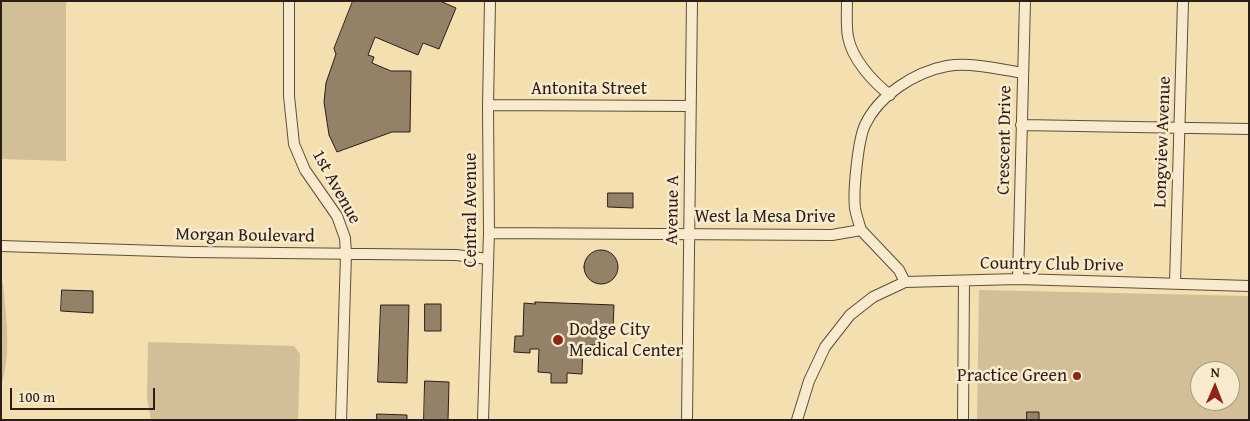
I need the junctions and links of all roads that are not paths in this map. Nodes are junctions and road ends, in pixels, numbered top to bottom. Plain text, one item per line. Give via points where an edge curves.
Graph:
1 (289, 1) edge
2 (490, 1) edge
3 (692, 1) edge
4 (847, 1) edge
5 (1025, 1) edge
6 (1183, 1) edge
7 (1023, 73) junction
8 (890, 95) junction
9 (488, 105) junction
10 (690, 106) junction
11 (1021, 125) junction
12 (1180, 127) junction
13 (1249, 128) edge
14 (861, 230) junction
15 (489, 233) junction
16 (689, 234) junction
17 (1, 246) edge
18 (346, 254) junction
19 (488, 259) junction
20 (1018, 279) junction
21 (964, 281) junction
22 (905, 282) junction
23 (1175, 283) junction
24 (1249, 286) edge
25 (341, 420) edge
26 (483, 420) edge
27 (687, 420) edge
28 (797, 420) edge
29 (963, 420) edge

1 - 18 street, 1st Avenue via 289,96 294,144 305,170 337,216 345,238
2 - 9 street, Central Avenue
3 - 10 street, Avenue A
4 - 8 street via 848,39 875,84
5 - 7 street, Crescent Drive
6 - 12 street, Longview Avenue
7 - 8 street via 977,66 948,66 928,71
7 - 11 street, Crescent Drive
8 - 14 street via 874,109 864,126 858,157 855,207
9 - 10 street, Antonita Street
9 - 15 street, Central Avenue
10 - 16 street, Avenue A
11 - 12 street
11 - 20 street, Crescent Drive
12 - 13 street
12 - 23 street, Longview Avenue
14 - 16 street, West la Mesa Drive via 832,235
14 - 22 street via 899,270
15 - 16 street, West la Mesa Drive
15 - 19 street, Central Avenue
16 - 27 street, Avenue A
17 - 18 street, Morgan Boulevard
18 - 19 street, Morgan Boulevard via 456,255
18 - 25 street, 1st Avenue
19 - 26 street, Central Avenue
20 - 21 street, Country Club Drive
20 - 23 street, Country Club Drive
21 - 22 street
21 - 29 street, Country Club Drive
22 - 28 street via 873,298 850,315 825,347 809,381
23 - 24 street, Country Club Drive

